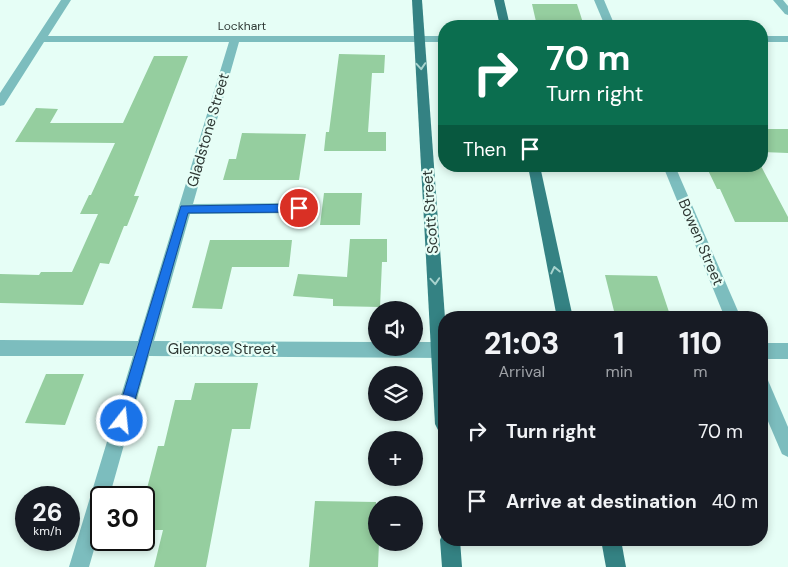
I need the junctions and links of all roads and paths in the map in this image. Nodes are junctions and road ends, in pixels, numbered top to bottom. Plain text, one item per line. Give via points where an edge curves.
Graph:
1 (66, 0) edge
2 (417, 0) edge
3 (499, 0) edge
4 (599, 0) edge
5 (778, 0) edge
6 (788, 12) edge
7 (504, 20) edge
8 (607, 20) edge
9 (41, 39) junction
10 (234, 39) junction
11 (419, 39) junction
12 (438, 39) edge
13 (768, 39) edge
14 (788, 39) edge
15 (0, 102) edge
16 (535, 172) edge
17 (672, 172) edge
18 (299, 208) dead end
19 (184, 209) junction
20 (439, 311) edge
21 (564, 311) edge
22 (730, 311) edge
23 (0, 348) edge
24 (143, 348) junction
25 (438, 350) edge
26 (768, 351) edge
27 (788, 351) edge
28 (768, 401) edge
29 (788, 448) edge
30 (450, 546) edge
31 (612, 546) edge
32 (79, 567) edge
33 (452, 567) edge
34 (616, 567) edge

1 - 9 street
2 - 11 main road, Scott Street
3 - 7 main road
4 - 8 street
5 - 6 street
9 - 10 street, Lockhart
9 - 15 street
10 - 11 street, Lockhart
10 - 19 street, Gladstone Street
11 - 12 street, Lockhart
11 -> 20 main road, Scott Street
13 - 14 street
21 -> 16 main road
17 - 22 street, Bowen Street
18 - 19 street
19 - 24 street, Gladstone Street
23 - 24 street, Glenrose Street
24 - 25 street, Glenrose Street
24 - 32 street, Gladstone Street
26 - 27 street
28 - 29 street
30 - 33 main road
31 - 34 main road

